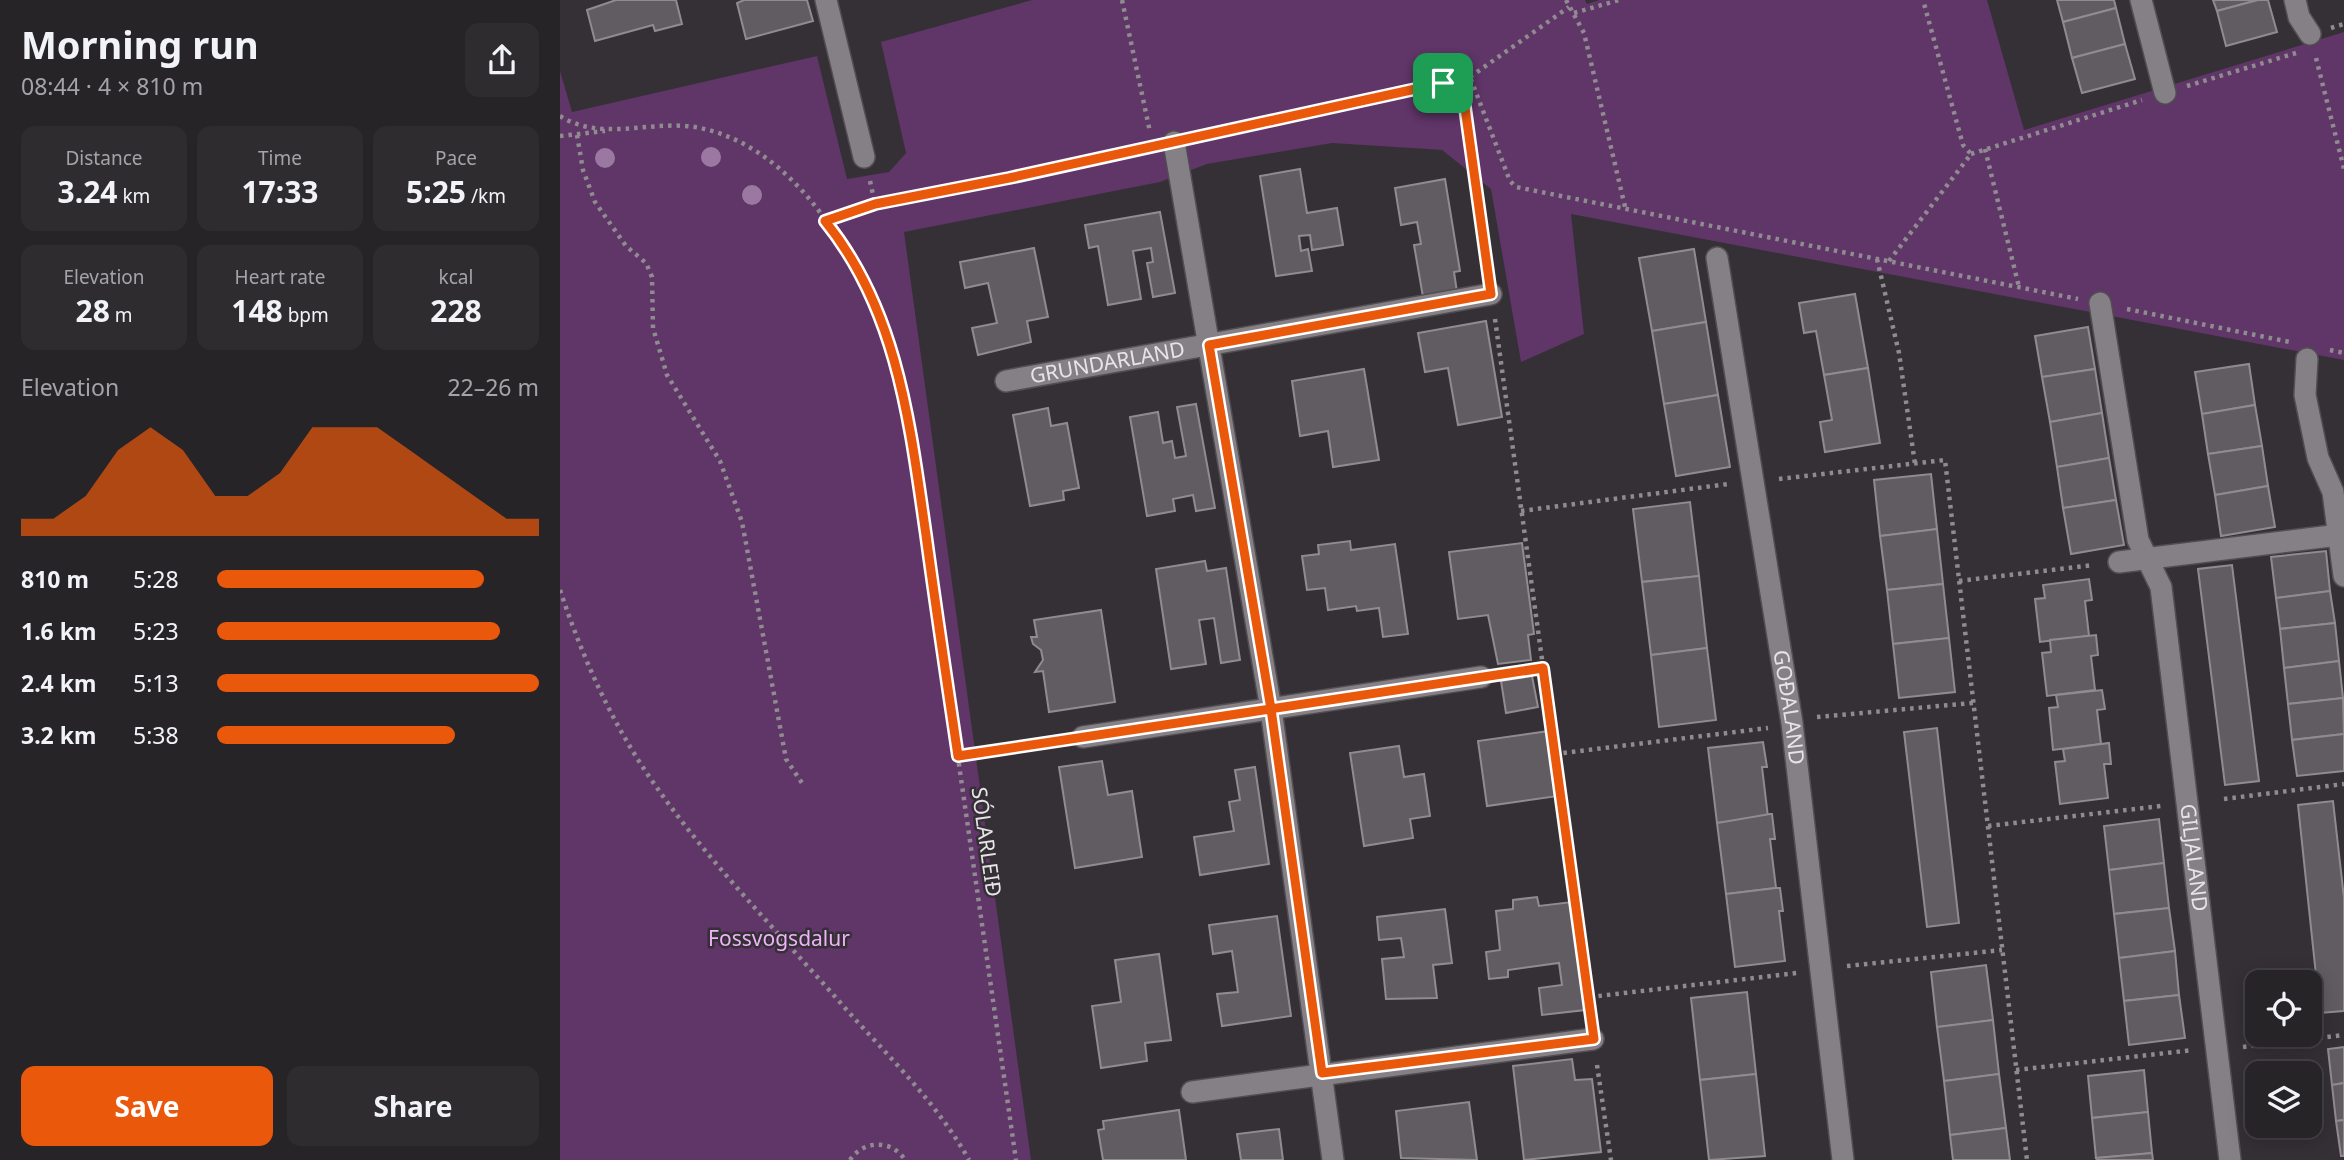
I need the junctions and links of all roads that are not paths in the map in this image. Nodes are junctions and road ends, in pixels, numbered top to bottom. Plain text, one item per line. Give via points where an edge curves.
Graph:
1 (826, 0) edge
2 (2141, 0) edge
3 (2295, 0) edge
4 (2310, 34) road end
5 (2165, 93) dead end
6 (1163, 145) road end
7 (864, 157) dead end
8 (1717, 258) dead end
9 (1491, 294) road end
10 (2100, 303) road end
11 (1209, 345) junction
12 (2307, 350) road end
13 (1006, 381) dead end
14 (2339, 536) junction
15 (2147, 559) junction
16 (2119, 562) road end
17 (2344, 576) edge
18 (1481, 677) road end
19 (1271, 709) junction
20 (1083, 737) road end
21 (1594, 1039) road end
22 (1322, 1073) junction
23 (1192, 1092) dead end
24 (1333, 1160) edge
25 (1843, 1160) edge
26 (2230, 1160) edge

1 - 7 street
2 - 5 street
3 - 4 street
6 - 11 street, GRUNDARLAND
8 - 25 street, GOÐALAND via 1792,723
9 - 11 street, GRUNDARLAND
10 - 15 street, GILJALAND via 2138,540
11 - 13 street, GRUNDARLAND
11 - 19 street, GRUNDARLAND
12 - 14 street via 2305,395 2318,458 2333,492
14 - 15 street
14 - 17 street
15 - 16 street
15 - 26 street, GILJALAND via 2161,587
18 - 19 street
19 - 20 street
19 - 22 street, GRUNDARLAND
21 - 22 street
22 - 23 street
22 - 24 street, GRUNDARLAND

